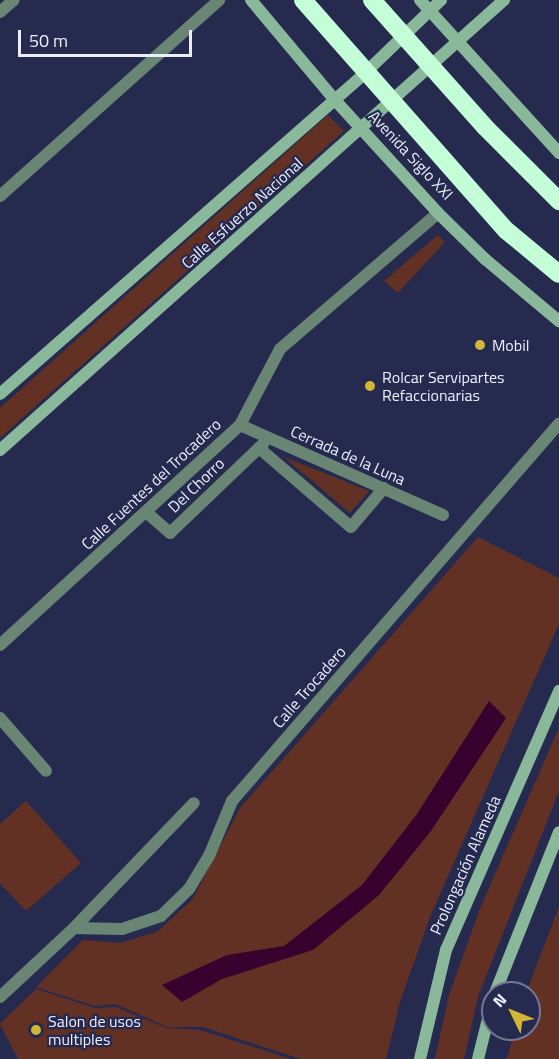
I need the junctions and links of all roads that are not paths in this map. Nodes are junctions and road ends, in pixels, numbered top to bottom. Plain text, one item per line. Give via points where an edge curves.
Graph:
1 (14, 0) edge
2 (219, 0) edge
3 (251, 0) edge
4 (303, 0) edge
5 (372, 0) edge
6 (420, 0) edge
7 (441, 0) edge
8 (504, 0) edge
9 (430, 11) junction
10 (0, 12) edge
11 (403, 35) junction
12 (458, 43) junction
13 (430, 67) junction
14 (366, 72) junction
15 (334, 99) junction
16 (393, 102) junction
17 (361, 130) junction
18 (557, 148) edge
19 (0, 196) edge
20 (559, 201) edge
21 (438, 213) junction
22 (559, 274) edge
23 (559, 321) edge
24 (0, 394) edge
25 (559, 424) edge
26 (240, 425) junction
27 (268, 438) junction
28 (259, 448) junction
29 (0, 450) edge
30 (384, 488) junction
31 (146, 512) junction
32 (443, 515) dead end
33 (0, 645) edge
34 (559, 691) edge
35 (0, 718) edge
36 (46, 771) dead end
37 (194, 803) dead end
38 (559, 832) edge
39 (75, 928) junction
40 (500, 981) edge
41 (0, 997) edge
42 (482, 1041) edge
43 (420, 1059) edge
44 (478, 1059) edge

1 - 10 street
2 - 19 street
3 - 15 street, Avenida Siglo XXI
4 - 14 highway, Avenida Siglo XXI
5 - 11 highway
6 - 9 street
7 - 9 street, Calle Esfuerzo Nacional
8 - 12 street, Calle Esfuerzo Nacional
9 - 11 street, Calle Esfuerzo Nacional
9 - 12 street
11 - 13 highway
11 - 14 street, Calle Esfuerzo Nacional
12 - 13 street, Calle Esfuerzo Nacional
12 - 18 street
13 - 16 street, Calle Esfuerzo Nacional
13 - 20 highway
14 - 15 street, Calle Esfuerzo Nacional
14 - 16 highway, Avenida Siglo XXI
15 - 17 street, Avenida Siglo XXI
15 - 24 street, Calle Esfuerzo Nacional
16 - 17 street, Calle Esfuerzo Nacional
16 - 22 highway, Avenida Siglo XXI via 507,231
17 - 21 street, Avenida Siglo XXI
17 - 29 street, Calle Esfuerzo Nacional
21 - 23 street, Avenida Siglo XXI via 485,259
21 - 26 street, Calle Fuentes del Trocadero via 280,348
25 - 39 street, Calle Trocadero via 232,801 209,856 189,889 161,916 122,929
26 - 27 street, Cerrada de la Luna
26 - 31 street, Calle Fuentes del Trocadero
27 - 28 street, Del Chorro
27 - 30 street, Cerrada de la Luna
28 - 30 street via 351,527
28 - 31 street, Del Chorro via 170,533
30 - 32 street, Cerrada de la Luna
31 - 33 street, Calle Fuentes del Trocadero
34 - 43 street, Prolongación Alameda via 446,950
35 - 36 street
37 - 39 street
38 - 40 street
39 - 41 street
42 - 44 street

